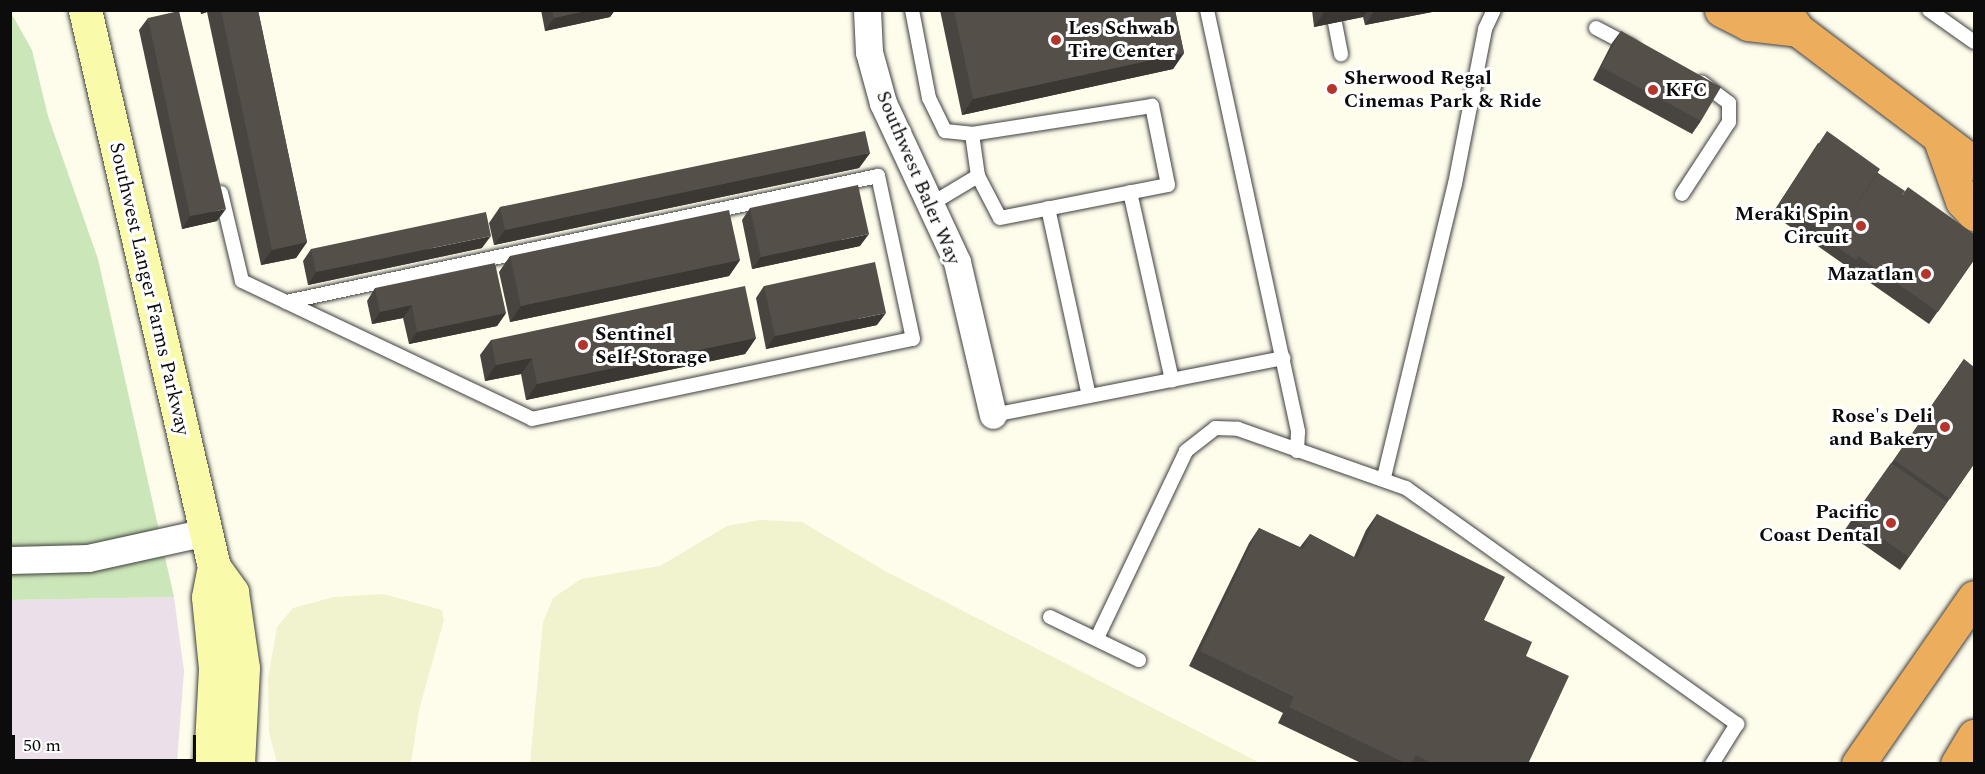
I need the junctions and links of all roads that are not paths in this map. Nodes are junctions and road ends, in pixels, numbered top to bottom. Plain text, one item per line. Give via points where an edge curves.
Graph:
1 (85, 10) edge
2 (867, 10) edge
3 (912, 10) edge
4 (1207, 10) edge
5 (1494, 10) edge
6 (1721, 10) edge
7 (1929, 10) edge
8 (1791, 20) edge
9 (1335, 22) dead end
10 (1596, 28) dead end
11 (1974, 42) edge
12 (1341, 54) dead end
13 (1648, 55) edge
14 (1689, 77) edge
15 (972, 134) junction
16 (1940, 140) junction
17 (1974, 163) edge
18 (978, 176) junction
19 (218, 180) edge
20 (1130, 192) junction
21 (1682, 194) dead end
22 (931, 204) junction
23 (1048, 208) junction
24 (1974, 214) edge
25 (286, 302) junction
26 (1283, 358) junction
27 (1172, 380) junction
28 (1089, 396) junction
29 (993, 414) joint
30 (1297, 450) junction
31 (1384, 477) junction
32 (206, 532) junction
33 (10, 560) edge
34 (214, 567) junction
35 (1974, 597) edge
36 (1050, 617) dead end
37 (1097, 638) junction
38 (1139, 660) dead end
39 (1974, 736) edge
40 (210, 764) edge
41 (238, 764) edge
42 (1712, 764) edge
43 (1858, 764) edge
44 (1957, 764) edge

1 - 32 street, Southwest Langer Farms Parkway
2 - 22 street, Southwest Baler Way via 869,52 883,103
3 - 15 lane via 929,98 945,131
4 - 26 lane
5 - 31 lane via 1485,29 1455,184
6 - 8 highway via 1748,24
7 - 11 lane
8 - 16 highway
9 - 12 lane
10 - 13 lane
14 - 21 lane via 1720,93 1731,112
15 - 18 lane
15 - 20 lane via 1152,106 1168,185
16 - 17 highway
16 - 24 highway via 1962,201
18 - 22 lane
18 - 23 lane via 1000,218
19 - 25 lane via 242,280
20 - 23 lane
20 - 27 lane
22 - 29 street, Southwest Baler Way via 957,262
23 - 28 lane
25 - 25 lane via 531,419 913,339 878,176
26 - 27 lane
26 - 30 lane
27 - 28 lane
28 - 29 lane
30 - 31 lane
30 - 37 lane via 1238,429 1215,428 1198,437
31 - 42 lane via 1406,488 1737,724
32 - 33 street via 88,558
32 - 34 street, Southwest Langer Farms Parkway
34 - 40 street, Southwest Langer Farms Parkway via 208,597 215,668
34 - 41 street, Southwest Langer Farms Parkway via 232,592 242,650
35 - 43 highway
36 - 37 lane
37 - 38 lane
39 - 44 highway

